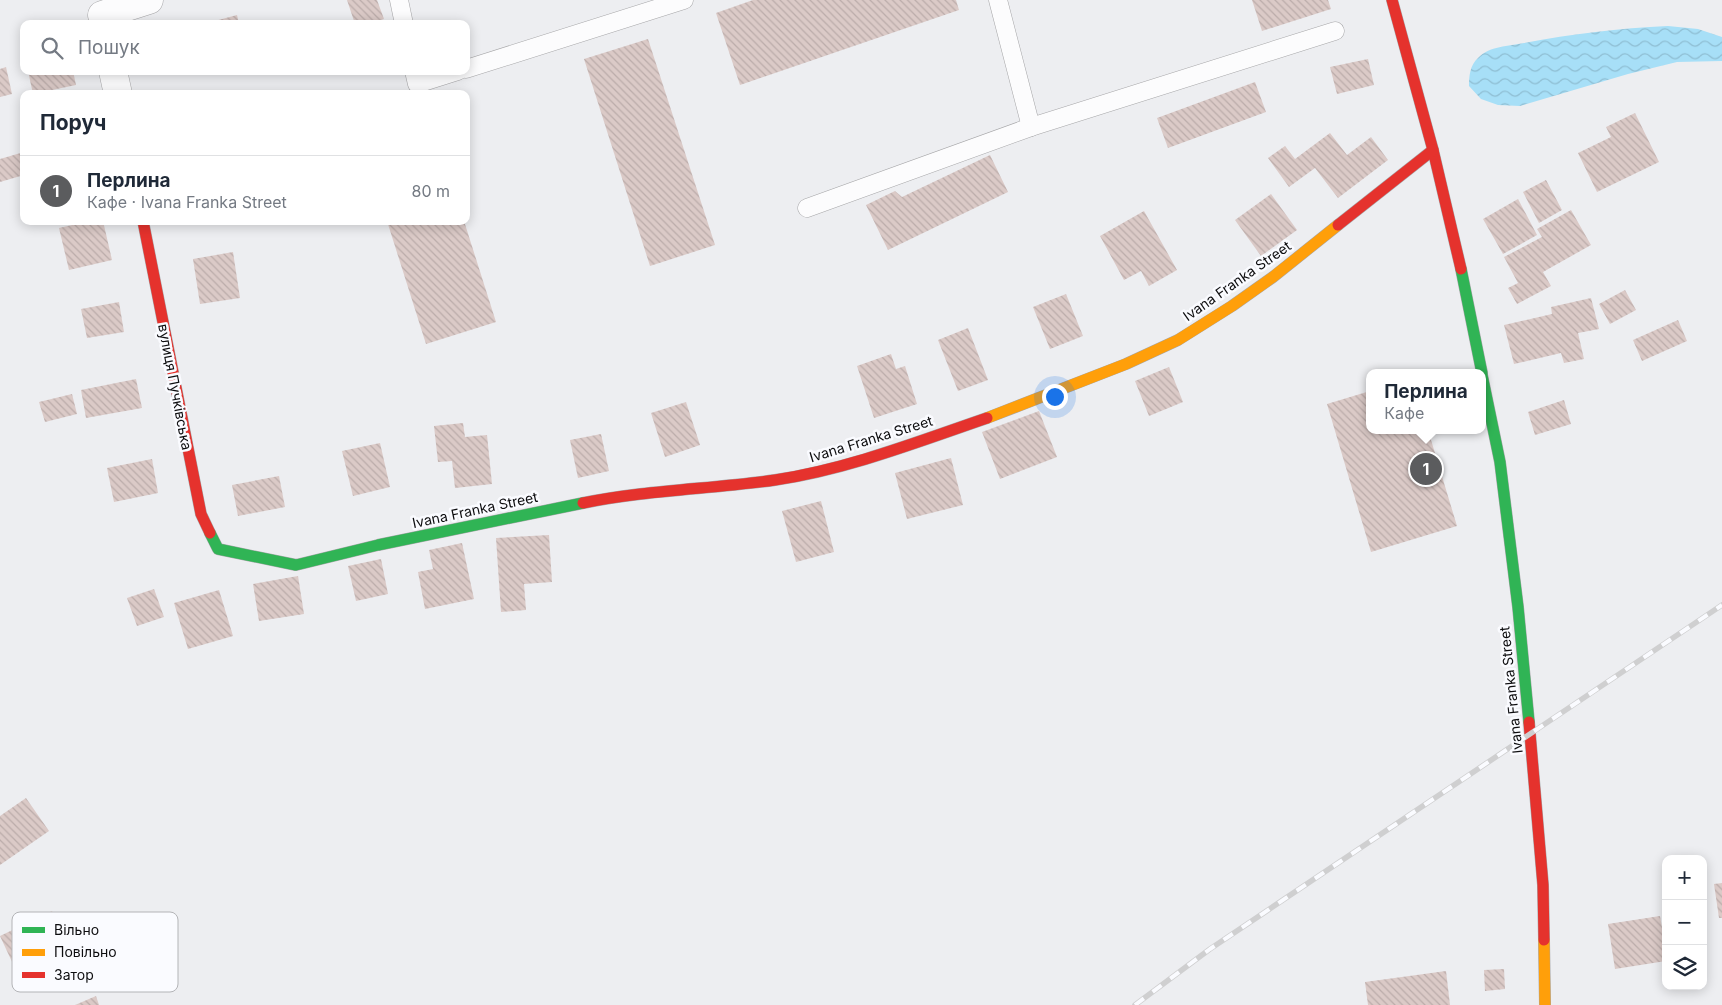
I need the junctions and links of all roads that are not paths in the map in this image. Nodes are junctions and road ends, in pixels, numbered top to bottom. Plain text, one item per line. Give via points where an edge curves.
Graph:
1 (149, 0) edge
2 (399, 0) edge
3 (684, 0) edge
4 (998, 0) edge
5 (1392, 0) edge
6 (102, 13) edge
7 (403, 20) edge
8 (1335, 31) dead end
9 (470, 68) edge
10 (114, 75) edge
11 (415, 75) edge
12 (445, 75) edge
13 (117, 90) edge
14 (1031, 127) junction
15 (1433, 150) junction
16 (807, 208) dead end
17 (144, 225) edge
18 (1481, 369) edge
19 (1486, 394) edge
20 (218, 549) joint
21 (1545, 1005) edge

1 - 6 street
2 - 7 lane
3 - 9 lane
4 - 14 lane
5 - 15 street, Ivana Franka Street
8 - 14 lane
10 - 13 street
11 - 12 lane via 417,84
14 - 16 lane
15 - 18 street, Ivana Franka Street
15 - 20 street, Ivana Franka Street via 1274,277 1178,340 1016,408 892,451 838,468 775,480 619,496 296,565
17 - 20 street, вулиця Пучківська via 201,514
19 - 21 street, Ivana Franka Street via 1500,462 1518,607 1543,885

